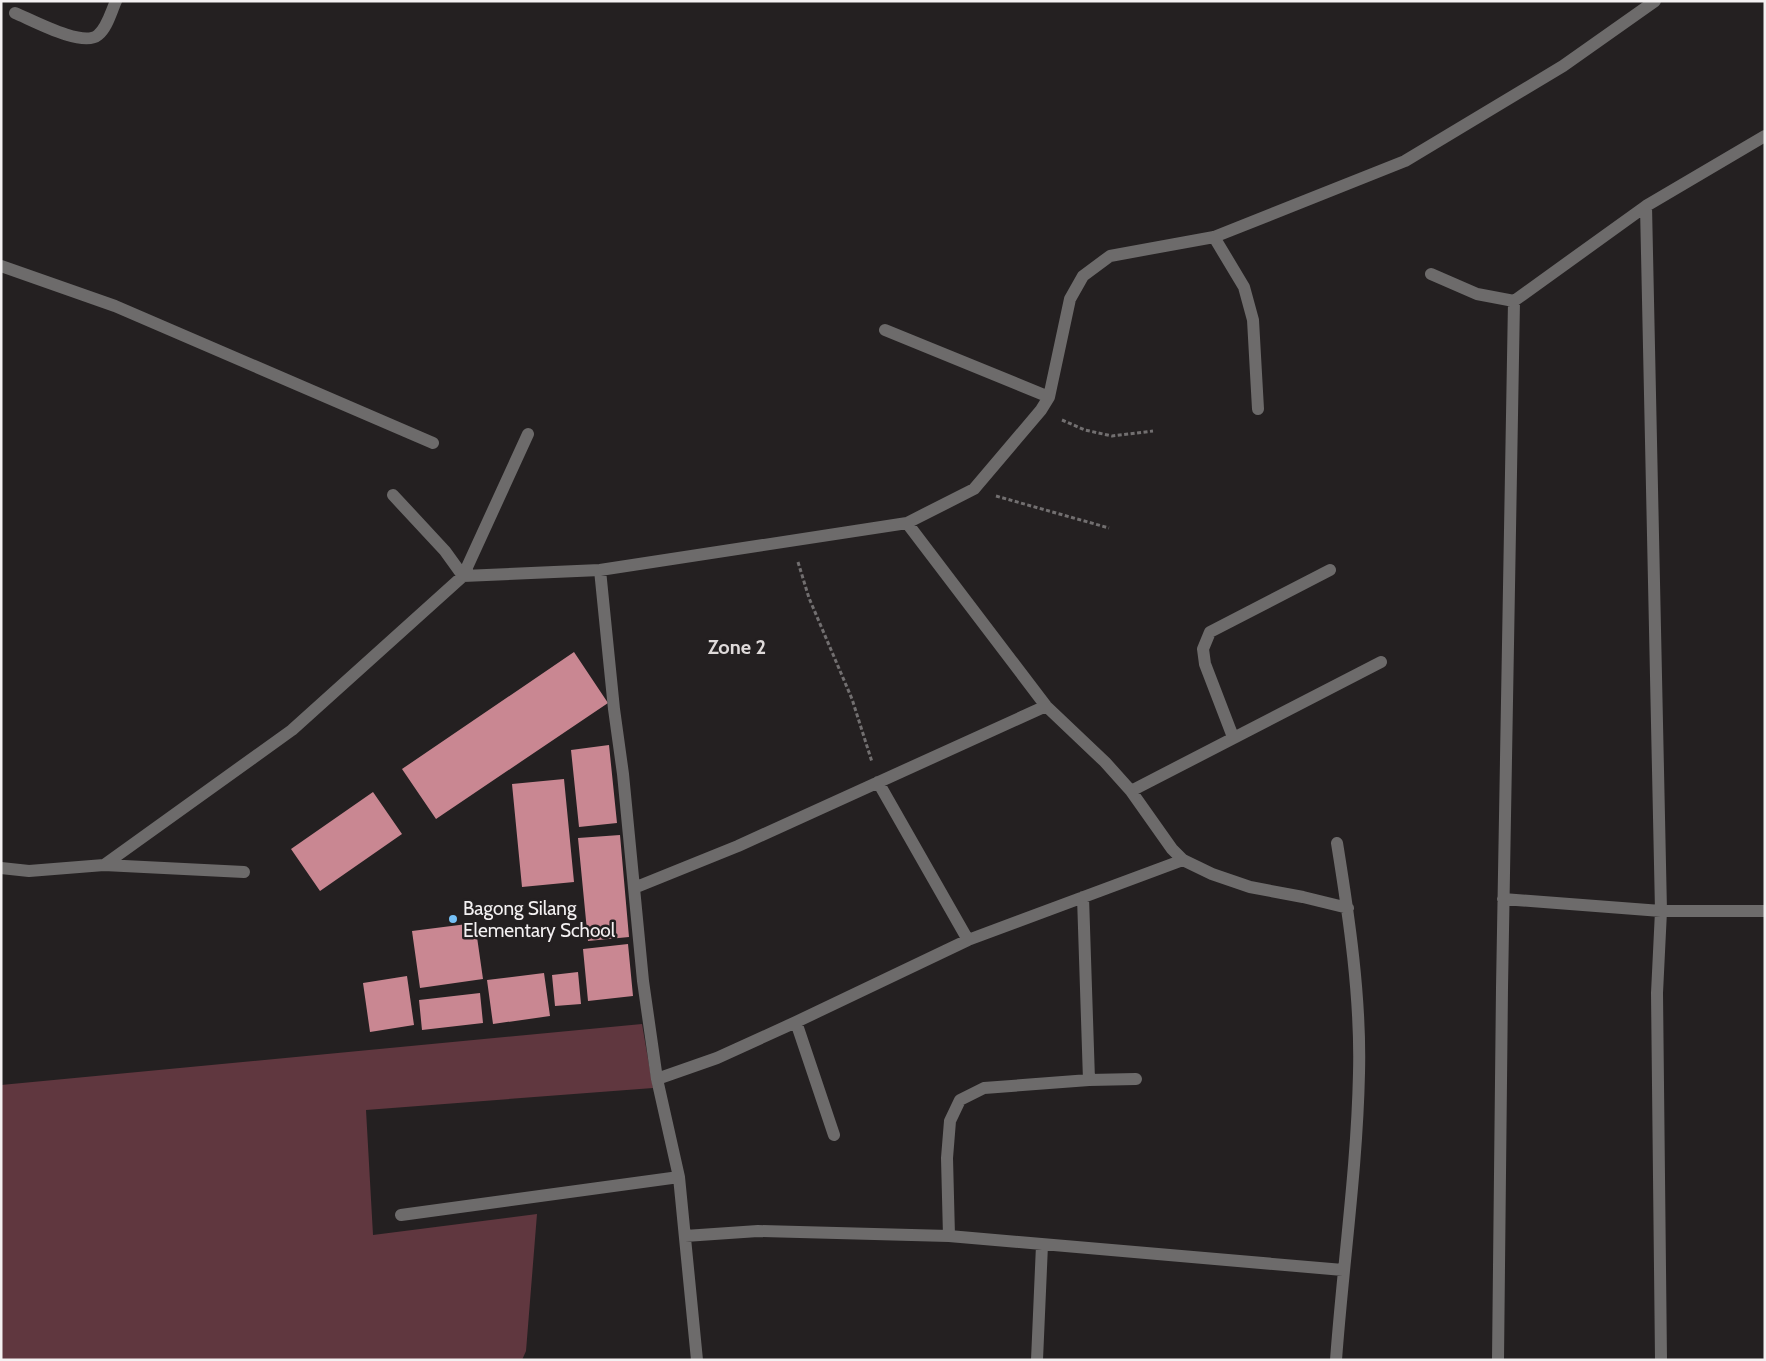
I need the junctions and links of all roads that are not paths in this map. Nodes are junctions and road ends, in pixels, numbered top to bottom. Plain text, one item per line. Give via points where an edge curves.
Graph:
1 (116, 1) edge
2 (1655, 1) edge
3 (1637, 6) edge
4 (15, 14) dead end
5 (1765, 136) edge
6 (1646, 206) junction
7 (1214, 237) junction
8 (1, 266) edge
9 (1431, 274) dead end
10 (1514, 301) junction
11 (885, 330) dead end
12 (1049, 397) junction
13 (1258, 409) dead end
14 (528, 434) dead end
15 (433, 443) dead end
16 (393, 495) dead end
17 (907, 523) junction
18 (600, 570) junction
19 (1330, 570) dead end
20 (463, 576) junction
21 (1381, 662) dead end
22 (1046, 706) junction
23 (1233, 737) junction
24 (878, 782) junction
25 (1131, 791) junction
26 (1338, 843) dead end
27 (1183, 860) junction
28 (104, 864) junction
29 (1, 868) edge
30 (244, 872) dead end
31 (634, 888) junction
32 (1083, 897) junction
33 (1503, 899) junction
34 (1348, 908) junction
35 (1661, 911) junction
36 (1765, 912) edge
37 (968, 940) junction
38 (796, 1022) junction
39 (657, 1079) junction
40 (1136, 1079) dead end
41 (1089, 1080) junction
42 (834, 1135) dead end
43 (679, 1177) junction
44 (401, 1215) dead end
45 (686, 1236) junction
46 (949, 1236) junction
47 (1042, 1245) junction
48 (1343, 1270) junction
49 (697, 1360) edge
50 (1037, 1360) edge
51 (1336, 1360) edge
52 (1498, 1360) edge
53 (1661, 1360) edge

1 - 4 street via 102,31 96,37 84,39
2 - 3 street
3 - 7 street via 1563,66 1406,162
5 - 6 street
6 - 10 street
6 - 35 street
7 - 12 street via 1110,256 1083,276 1070,299
7 - 13 street via 1244,287 1253,320
8 - 15 street via 115,306
9 - 10 street via 1477,294
10 - 33 street
11 - 12 street
12 - 17 street via 974,489
14 - 20 street
16 - 20 street
17 - 18 street
17 - 22 street
18 - 20 street
18 - 31 street
19 - 23 street via 1210,632 1203,649 1204,664
20 - 28 street via 292,730
21 - 23 street
22 - 24 street
22 - 25 street
23 - 25 street
24 - 31 street via 738,846
24 - 37 street
25 - 27 street
26 - 34 street
27 - 32 street
27 - 34 street via 1250,887
28 - 29 street via 29,871
28 - 30 street
31 - 39 street
32 - 37 street
32 - 41 street
33 - 35 street
33 - 52 street
34 - 48 street via 1358,1018 1359,1072 1353,1182
35 - 36 street
35 - 53 street via 1657,993
37 - 38 street
38 - 39 street via 717,1058
38 - 42 street
39 - 43 street
40 - 41 street
41 - 46 street via 984,1088 960,1100 950,1121 947,1158
43 - 44 street
43 - 45 street
45 - 46 street via 758,1231
45 - 49 street
46 - 47 street
47 - 48 street
47 - 50 street
48 - 51 street

